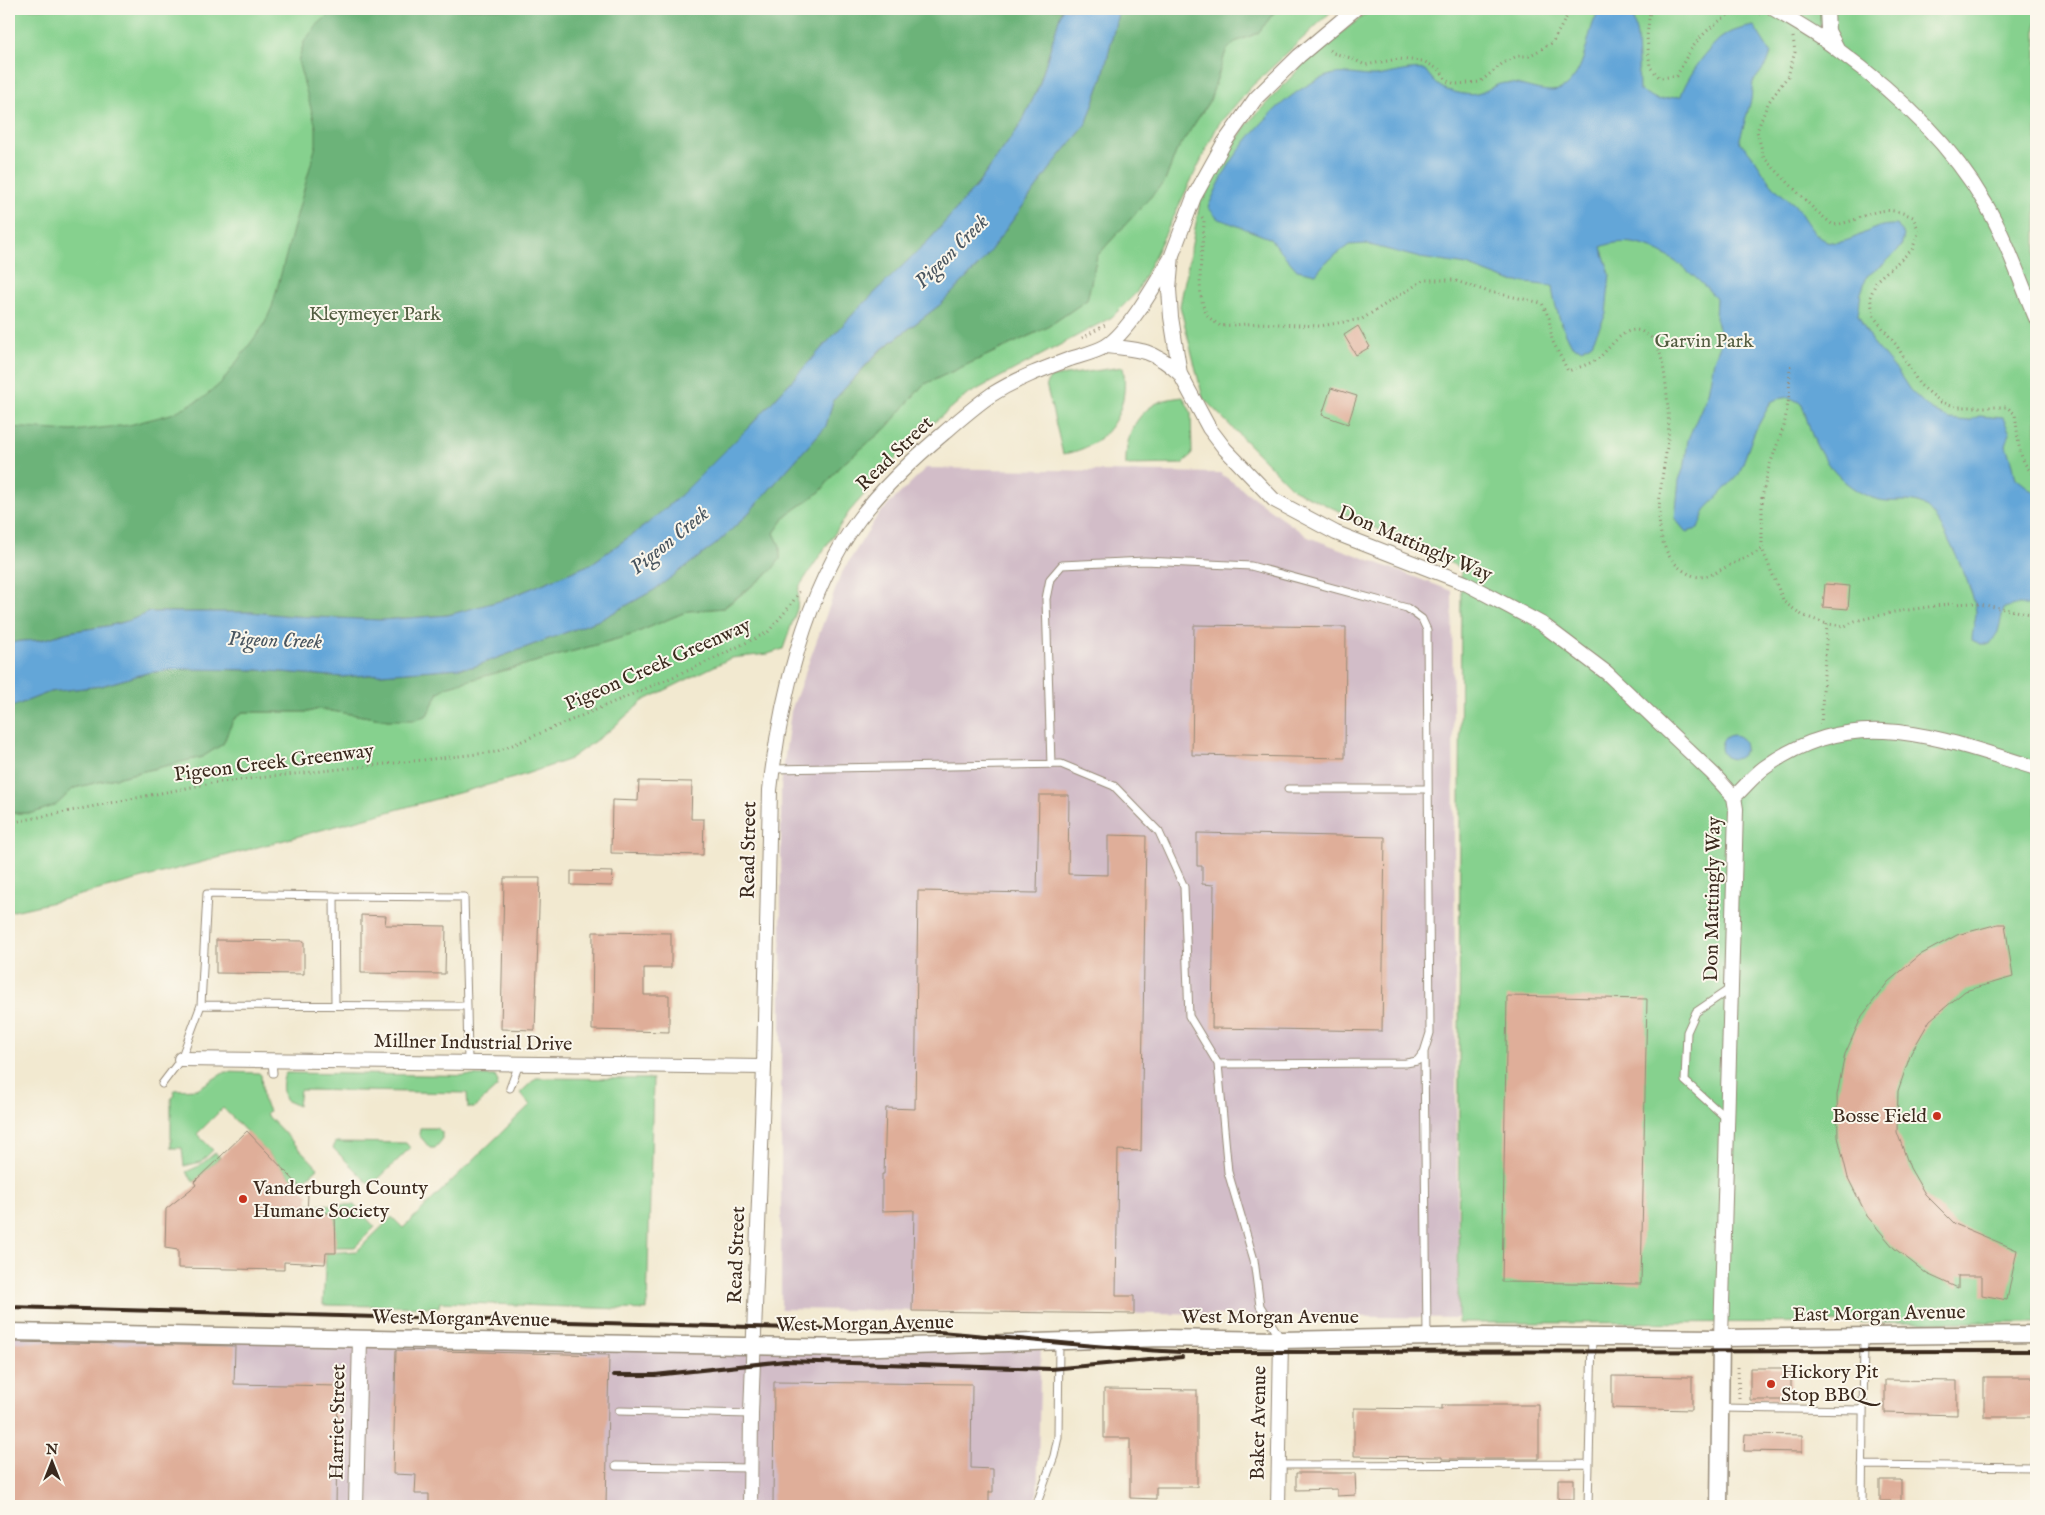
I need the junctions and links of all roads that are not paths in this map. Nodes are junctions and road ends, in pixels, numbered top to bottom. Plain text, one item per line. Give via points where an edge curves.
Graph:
1 (1355, 9) edge
2 (1827, 9) edge
3 (1769, 12) edge
4 (1837, 48) junction
5 (1172, 255) junction
6 (2036, 318) edge
7 (1106, 346) junction
8 (1180, 374) junction
9 (1051, 765) junction
10 (2036, 768) edge
11 (772, 769) junction
12 (1288, 789) dead end
13 (1428, 789) junction
14 (1734, 797) junction
15 (334, 896) junction
16 (1731, 988) junction
17 (201, 1005) junction
18 (335, 1005) junction
19 (467, 1006) junction
20 (1424, 1052) junction
21 (181, 1059) junction
22 (468, 1062) junction
23 (519, 1064) junction
24 (1218, 1064) junction
25 (764, 1067) junction
26 (162, 1084) dead end
27 (510, 1088) dead end
28 (1728, 1120) junction
29 (9, 1332) edge
30 (2036, 1334) edge
31 (1864, 1336) junction
32 (1427, 1337) junction
33 (1592, 1337) junction
34 (360, 1338) junction
35 (1722, 1338) junction
36 (1059, 1340) junction
37 (1281, 1340) junction
38 (754, 1347) junction
39 (1720, 1408) junction
40 (1863, 1410) junction
41 (619, 1412) dead end
42 (751, 1414) junction
43 (1589, 1464) junction
44 (1279, 1465) junction
45 (1862, 1465) junction
46 (616, 1466) dead end
47 (2036, 1467) edge
48 (751, 1468) junction
49 (356, 1506) edge
50 (750, 1506) edge
51 (1036, 1506) edge
52 (1278, 1506) edge
53 (1588, 1506) edge
54 (1719, 1506) edge
55 (1862, 1506) edge

1 - 5 street, Don Mattingly Way via 1256,98 1224,143 1191,205
2 - 4 street via 1828,31
3 - 4 street
4 - 6 street via 1895,97 1966,174 2004,237
5 - 7 street, Read Street via 1145,302
5 - 8 street, Don Mattingly Way via 1170,308
7 - 8 street, Read Street via 1139,350 1165,359
7 - 11 street, Read Street via 1046,368 990,396 925,448 886,486 859,519 823,581 809,614 783,706
8 - 14 street, Don Mattingly Way via 1209,428 1274,500 1336,533 1466,583 1542,624 1607,673
9 - 11 lane
9 - 13 lane via 1046,599 1050,579 1062,565 1145,561 1251,566 1407,608 1422,619 1427,630
9 - 24 lane via 1061,764 1114,786 1159,832 1184,886 1188,1016
10 - 14 street via 1958,745 1884,730 1864,730 1820,738 1787,753 1763,769
11 - 25 street, Read Street
12 - 13 lane
13 - 20 lane via 1430,1033
14 - 16 street, Don Mattingly Way
15 - 17 lane via 207,894
15 - 18 lane
15 - 19 lane via 464,897
16 - 28 street, Don Mattingly Way
16 - 28 lane via 1696,1012 1687,1032 1685,1081
17 - 18 lane
17 - 21 lane
18 - 19 lane
19 - 22 lane
20 - 24 lane via 1417,1061 1406,1063
20 - 32 lane
21 - 22 street, Millner Industrial Drive via 273,1066
21 - 26 lane
22 - 23 street, Millner Industrial Drive
23 - 25 street, Millner Industrial Drive
23 - 27 lane
24 - 37 lane via 1228,1172 1254,1260 1260,1306
25 - 38 street, Read Street
28 - 35 street, Don Mattingly Way
29 - 34 street, West Morgan Avenue
30 - 31 street, East Morgan Avenue
31 - 35 street, East Morgan Avenue
31 - 40 lane
32 - 33 street, West Morgan Avenue
32 - 37 street, West Morgan Avenue
33 - 35 street, West Morgan Avenue
33 - 43 lane
34 - 38 street, West Morgan Avenue
34 - 49 street, Harriet Street
35 - 39 street
36 - 37 street, West Morgan Avenue
36 - 38 street, West Morgan Avenue via 846,1348
36 - 51 lane via 1058,1437
37 - 44 street, Baker Avenue
38 - 42 street, Read Street
39 - 40 lane
39 - 54 street
40 - 45 lane
41 - 42 lane
42 - 48 street, Read Street
43 - 44 lane
43 - 53 lane
44 - 52 street, Baker Avenue
45 - 47 lane
45 - 55 lane
46 - 48 lane
48 - 50 street, Read Street

